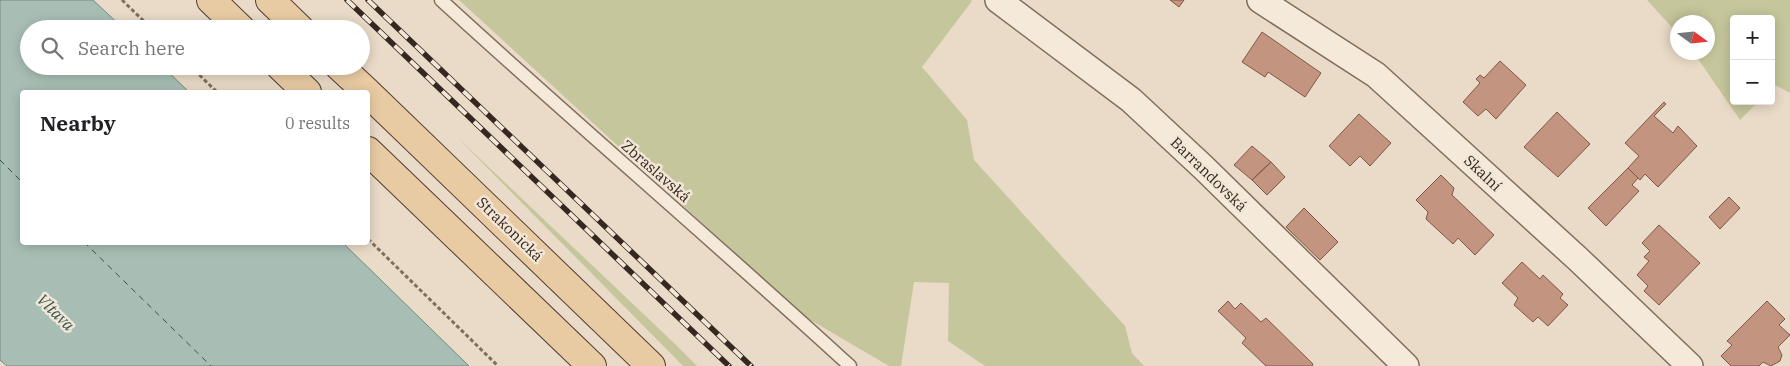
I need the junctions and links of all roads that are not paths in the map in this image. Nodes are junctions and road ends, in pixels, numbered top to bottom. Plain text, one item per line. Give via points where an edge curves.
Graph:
1 (211, 0) edge
2 (270, 0) edge
3 (441, 0) edge
4 (998, 0) edge
5 (1260, 0) edge
6 (232, 20) edge
7 (291, 20) edge
8 (289, 75) edge
9 (348, 75) edge
10 (305, 90) edge
11 (364, 90) edge
12 (370, 96) edge
13 (370, 153) edge
14 (592, 366) edge
15 (651, 366) edge
16 (850, 366) edge
17 (1406, 366) edge
18 (1690, 366) edge

1 - 6 main road
2 - 7 main road
3 - 16 lane, Zbraslavská
4 - 17 street, Barrandovská via 1131,100
5 - 18 street, Skalní via 1376,75
8 - 10 main road
9 - 11 main road, Strakonická
12 - 15 main road, Strakonická
13 - 14 main road

